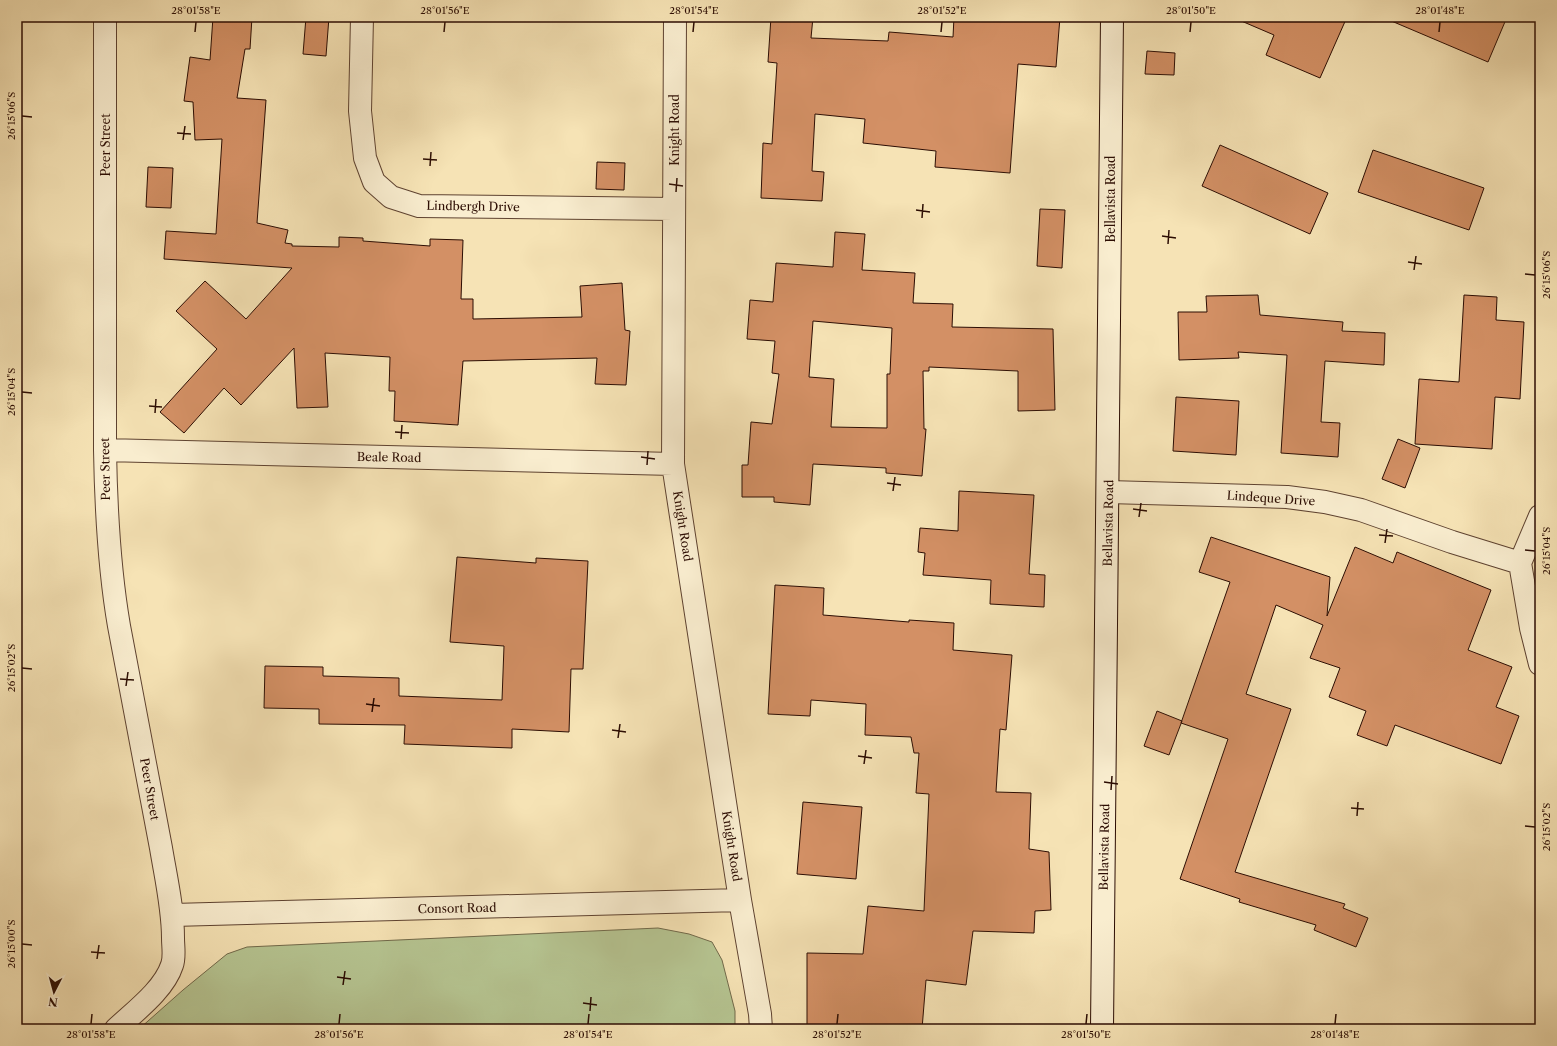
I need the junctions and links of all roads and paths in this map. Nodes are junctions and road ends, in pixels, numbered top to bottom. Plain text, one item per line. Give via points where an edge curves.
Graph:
1 (105, 17) edge
2 (362, 17) edge
3 (675, 17) edge
4 (1112, 17) edge
5 (673, 208) junction
6 (105, 450) junction
7 (673, 464) junction
8 (1108, 492) junction
9 (1540, 516) edge
10 (1520, 563) junction
11 (1540, 664) edge
12 (740, 900) junction
13 (173, 915) junction
14 (116, 1029) edge
15 (761, 1029) edge
16 (1102, 1029) edge

1 - 6 street, Peer Street
2 - 5 street, Lindbergh Drive via 360,110 365,158 374,182 391,197 419,206
3 - 5 street, Knight Road
4 - 8 street, Bellavista Road
5 - 7 street, Knight Road
6 - 7 street, Beale Road
6 - 13 street, Peer Street via 109,558
7 - 12 street, Knight Road
8 - 10 street, Lindeque Drive via 1287,497 1325,502 1361,510
8 - 16 street, Bellavista Road
9 - 10 street
10 - 11 street
12 - 13 street, Consort Road
12 - 15 street, Knight Road
13 - 14 street, Peer Street via 172,966 156,992

